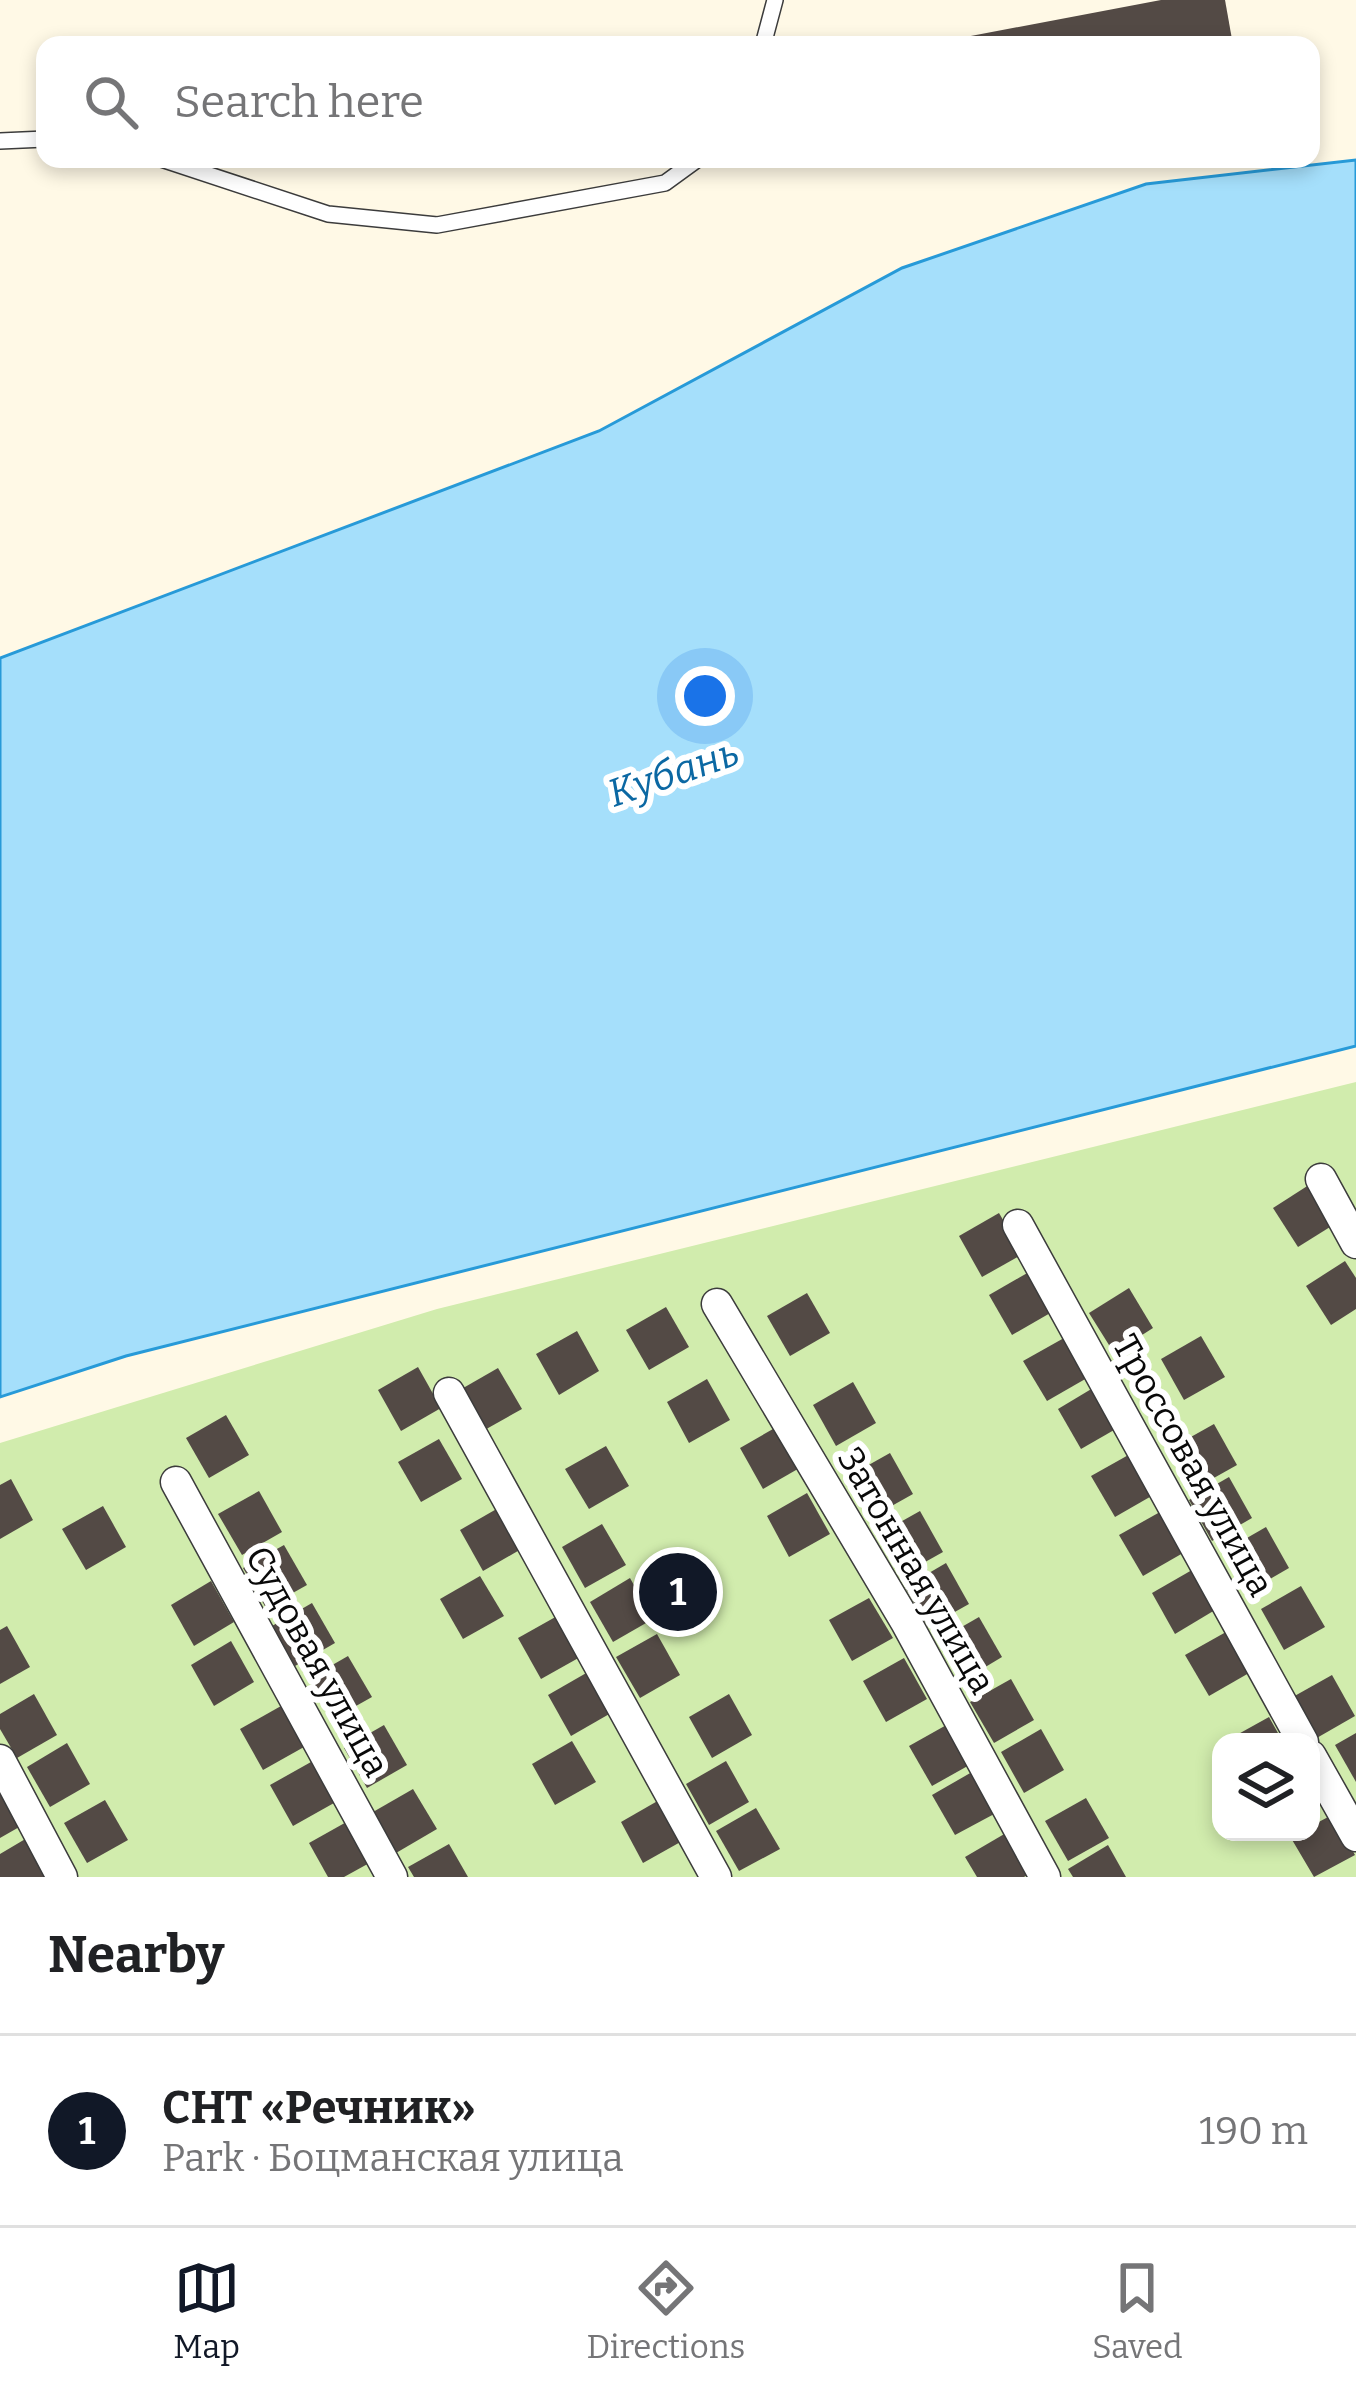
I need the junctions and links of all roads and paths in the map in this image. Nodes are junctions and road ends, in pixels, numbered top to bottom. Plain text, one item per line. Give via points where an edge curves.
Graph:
1 (775, 0) edge
2 (765, 36) edge
3 (36, 139) edge
4 (0, 141) edge
5 (188, 168) edge
6 (686, 168) edge
7 (1321, 1179) dead end
8 (1018, 1225) dead end
9 (1356, 1243) edge
10 (717, 1304) dead end
11 (449, 1393) dead end
12 (176, 1482) dead end
13 (1298, 1733) edge
14 (0, 1760) edge
15 (1320, 1772) edge
16 (1356, 1836) edge
17 (62, 1877) edge
18 (392, 1877) edge
19 (716, 1877) edge
20 (1045, 1877) edge

1 - 2 lane
3 - 4 lane
5 - 6 lane via 328,214 437,225 665,183
7 - 9 street
8 - 13 street, Троссовая улица
10 - 20 street, Затонная улица via 906,1622
11 - 19 street
12 - 18 street, Судовая улица
14 - 17 street
15 - 16 street

